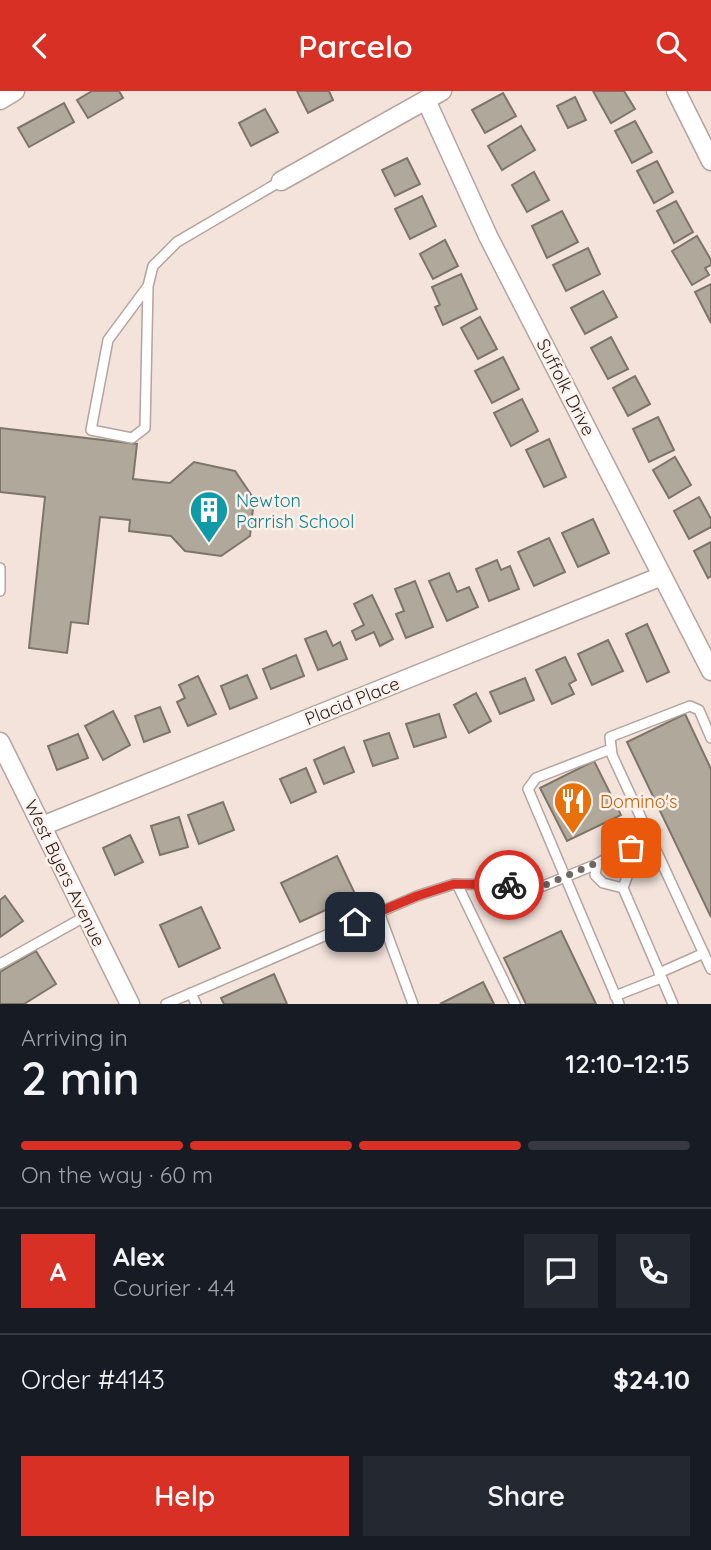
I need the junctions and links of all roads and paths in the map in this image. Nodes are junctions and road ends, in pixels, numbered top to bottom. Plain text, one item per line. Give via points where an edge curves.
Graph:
1 (15, 91) edge
2 (443, 91) edge
3 (676, 91) edge
4 (0, 100) edge
5 (426, 100) junction
6 (711, 161) edge
7 (281, 181) joint
8 (148, 286) junction
9 (0, 568) edge
10 (662, 576) junction
11 (0, 591) edge
12 (711, 671) edge
13 (711, 738) edge
14 (0, 742) edge
15 (611, 749) junction
16 (42, 826) junction
17 (650, 840) junction
18 (612, 855) junction
19 (597, 864) junction
20 (564, 877) junction
21 (457, 884) junction
22 (623, 888) junction
23 (379, 912) junction
24 (86, 916) junction
25 (702, 954) junction
26 (0, 964) edge
27 (711, 969) edge
28 (660, 975) junction
29 (191, 993) junction
30 (617, 1000) edge
31 (130, 1004) edge
32 (166, 1004) edge
33 (196, 1004) edge
34 (414, 1004) edge
35 (515, 1004) edge
36 (673, 1004) edge

1 - 4 street
2 - 5 street
3 - 6 street
5 - 7 street
5 - 10 street, Suffolk Drive via 488,236
7 - 8 lane via 177,242 153,266
8 - 8 lane via 108,340 90,430 132,438 145,428
9 - 11 lane
10 - 12 street, Suffolk Drive
10 - 16 street, Placid Place
13 - 15 lane via 699,710 690,706 610,737
14 - 16 street, West Byers Avenue
15 - 17 lane
15 - 20 lane via 536,778 528,789
16 - 24 street, West Byers Avenue
17 - 18 lane
17 - 25 lane
18 - 19 lane
18 - 22 lane via 624,862 628,874
19 - 20 lane
19 - 22 lane via 595,875 603,883
20 - 21 lane via 543,886
20 - 30 lane
21 - 23 lane
21 - 35 lane
22 - 28 lane
23 - 29 lane
23 - 34 lane
24 - 26 lane
24 - 31 street, West Byers Avenue
25 - 27 lane
25 - 28 lane
28 - 30 lane
28 - 36 lane
29 - 32 lane
29 - 33 lane

